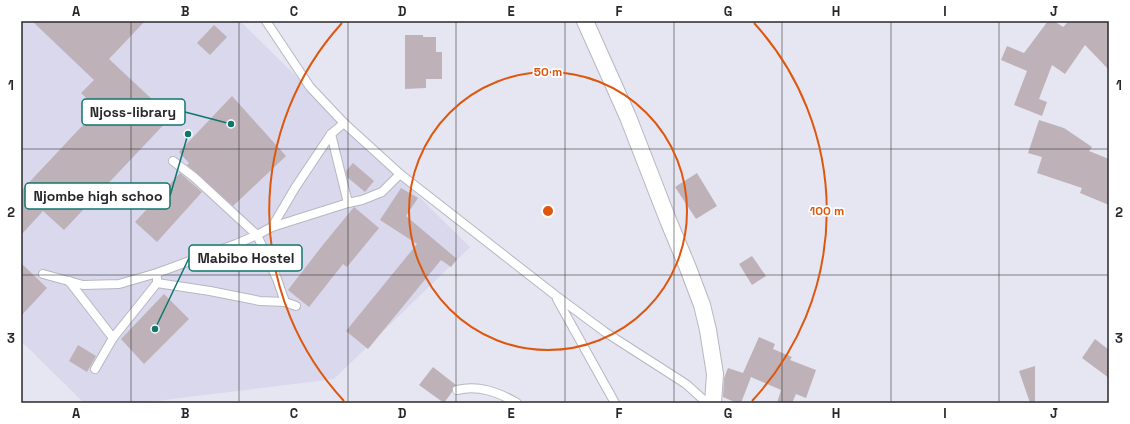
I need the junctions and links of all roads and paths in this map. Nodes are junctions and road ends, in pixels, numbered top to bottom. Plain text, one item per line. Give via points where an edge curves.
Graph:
1 (266, 21) edge
2 (585, 21) edge
3 (344, 123) junction
4 (331, 134) junction
5 (173, 161) dead end
6 (400, 174) junction
7 (348, 203) junction
8 (272, 227) junction
9 (257, 235) junction
10 (157, 273) junction
11 (43, 274) dead end
12 (69, 281) junction
13 (157, 283) junction
14 (555, 295) junction
15 (285, 302) junction
16 (296, 306) dead end
17 (113, 338) junction
18 (95, 369) dead end
19 (457, 390) dead end
20 (517, 403) edge
21 (614, 403) edge
22 (707, 403) edge
23 (713, 403) edge

1 - 3 lane via 310,86
2 - 23 street via 628,117 700,300 715,374
3 - 4 lane
3 - 6 lane
4 - 7 lane
4 - 8 lane
5 - 9 lane
6 - 7 lane via 382,192
6 - 14 lane
7 - 8 lane
8 - 9 lane
9 - 10 lane
9 - 15 lane
10 - 12 lane via 119,284 84,285
10 - 13 lane
11 - 12 lane
12 - 17 lane
13 - 15 lane via 260,301
13 - 17 lane
14 - 21 lane
14 - 22 lane via 605,332 686,384
15 - 16 lane
17 - 18 lane
19 - 20 lane via 485,389

